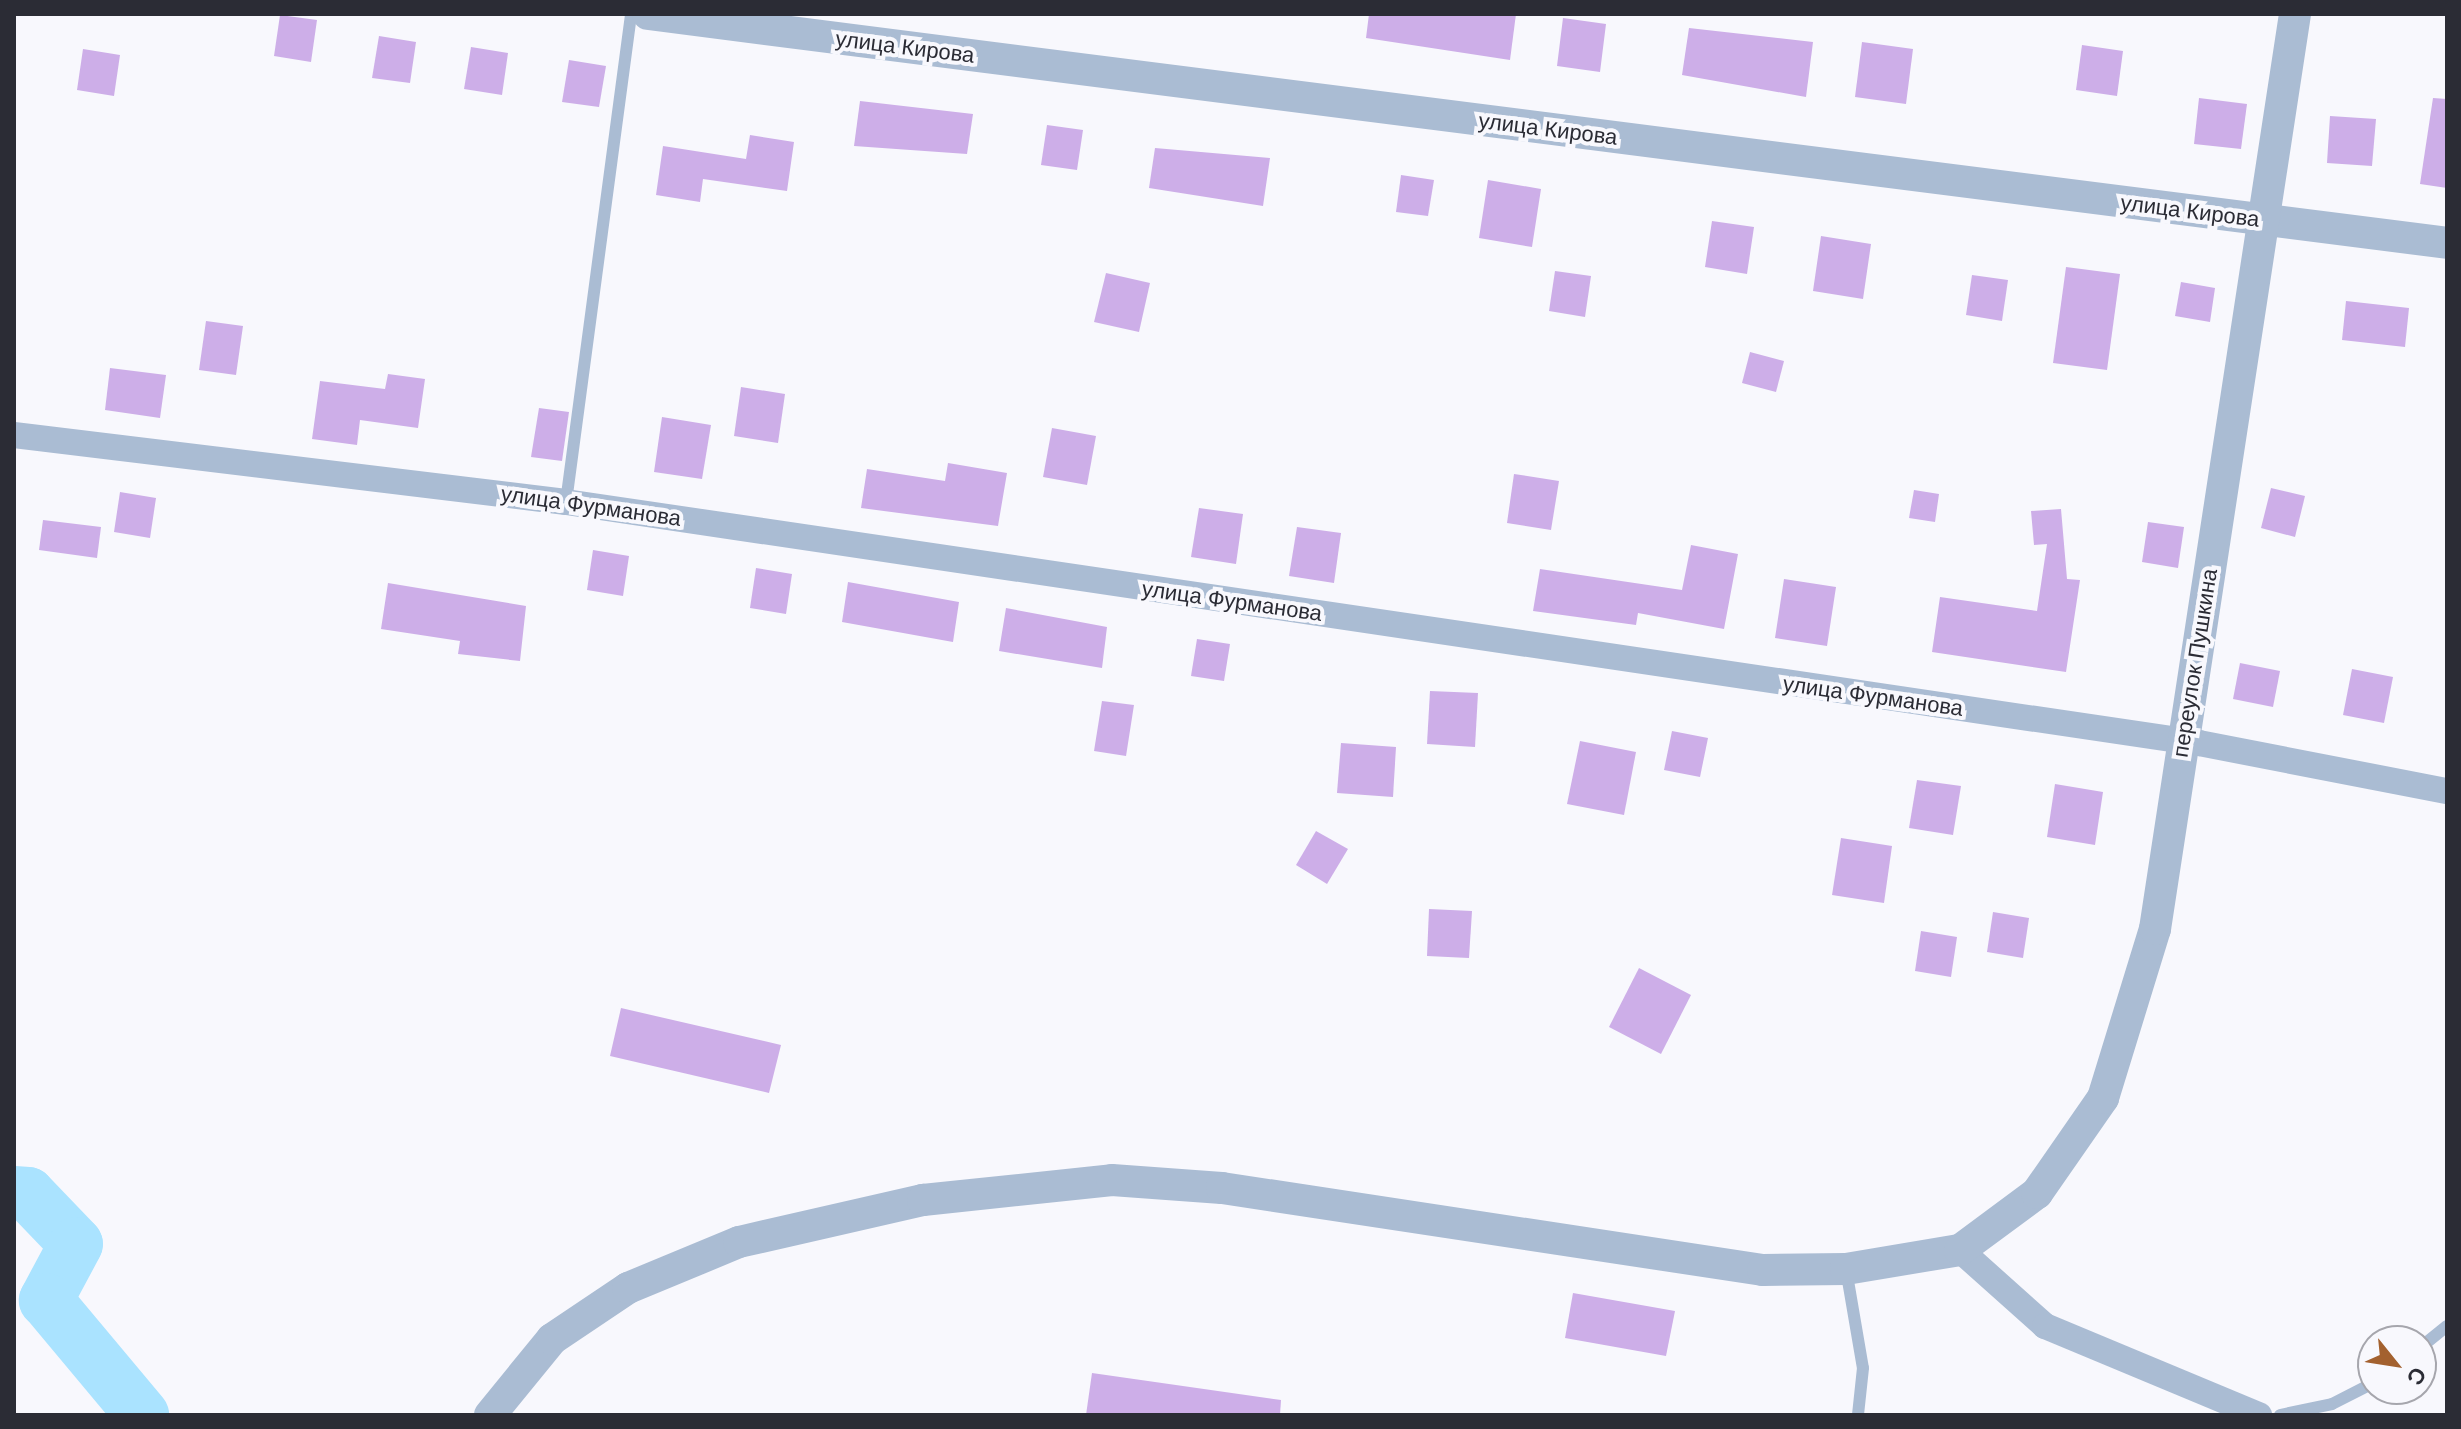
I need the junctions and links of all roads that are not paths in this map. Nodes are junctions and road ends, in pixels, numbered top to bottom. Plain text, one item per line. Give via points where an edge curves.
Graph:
1 (631, 14) edge
2 (648, 14) edge
3 (2295, 14) edge
4 (2269, 221) junction
5 (2447, 243) edge
6 (14, 435) edge
7 (566, 502) junction
8 (2181, 742) junction
9 (2447, 791) edge
10 (1960, 1250) junction
11 (1846, 1269) junction
12 (2357, 1391) edge
13 (490, 1415) edge
14 (1858, 1415) edge
15 (2259, 1415) edge
16 (2280, 1415) edge

1 - 7 lane
2 - 4 street, улица Кирова
3 - 4 street, переулок Пушкина
4 - 5 street, улица Кирова
4 - 8 street, переулок Пушкина
6 - 7 street, улица Фурманова
7 - 8 street, улица Фурманова
8 - 9 street, улица Фурманова
8 - 10 street, переулок Пушкина via 2155,929 2103,1098 2037,1193
10 - 11 street
10 - 15 street via 2045,1326
11 - 13 street via 1763,1270 1222,1188 1112,1180 970,1195 739,1242 628,1288 552,1339
11 - 14 lane via 1863,1368
12 - 16 lane via 2332,1404

